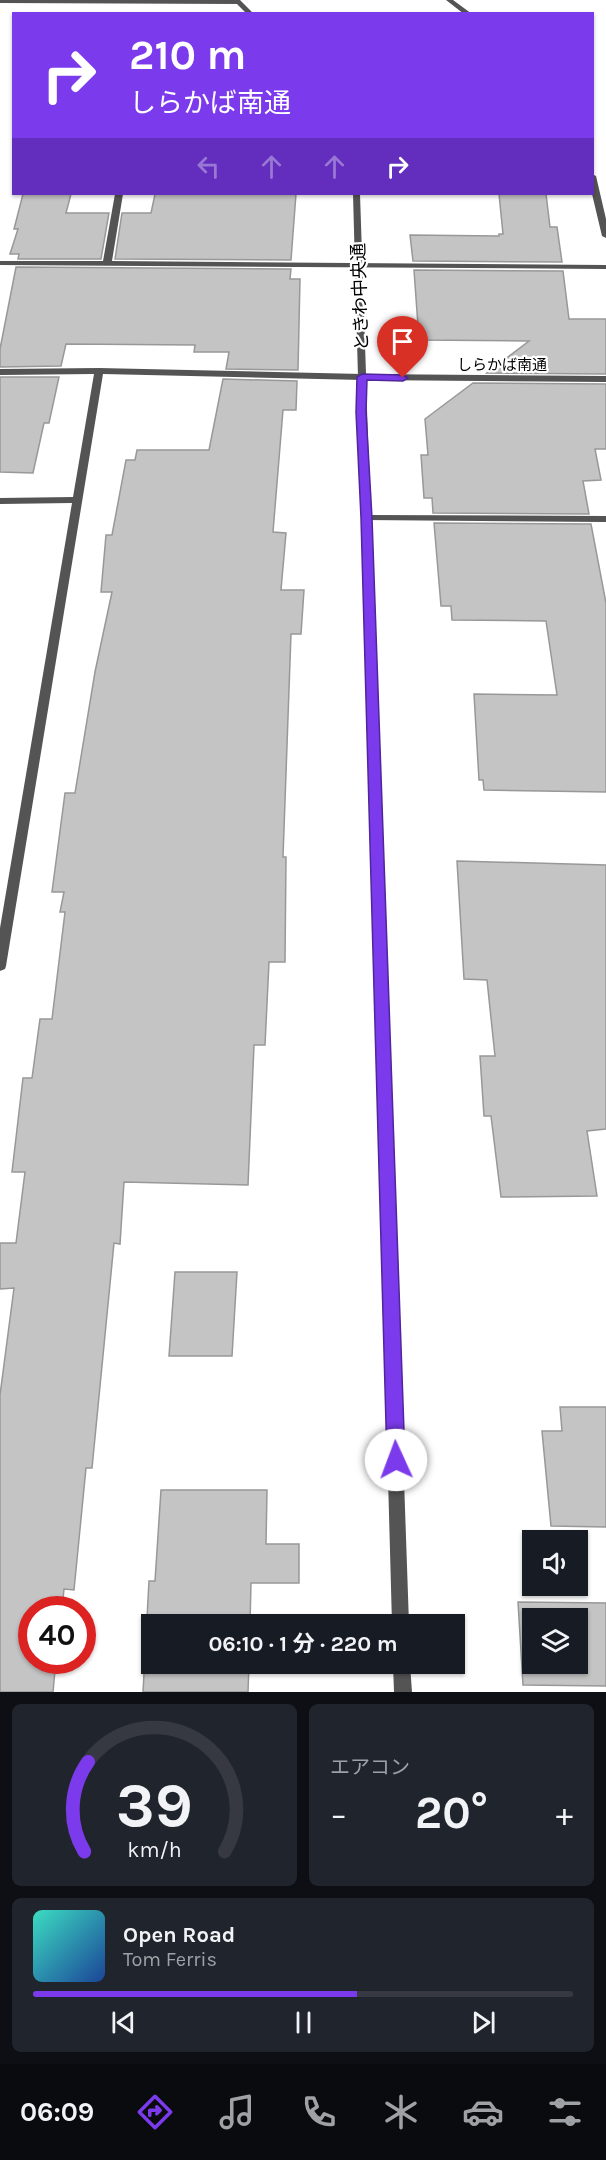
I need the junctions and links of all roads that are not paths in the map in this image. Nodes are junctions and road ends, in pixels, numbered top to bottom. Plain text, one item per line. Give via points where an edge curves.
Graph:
1 (450, 0) edge
2 (0, 1) edge
3 (237, 1) edge
4 (96, 2) junction
5 (102, 8) dead end
6 (249, 12) edge
7 (466, 12) edge
8 (594, 185) edge
9 (119, 195) edge
10 (356, 195) edge
11 (606, 236) edge
12 (0, 263) edge
13 (107, 264) junction
14 (359, 265) junction
15 (606, 267) edge
16 (99, 371) junction
17 (0, 372) edge
18 (362, 377) junction
19 (606, 379) edge
20 (78, 500) junction
21 (0, 501) edge
22 (367, 518) junction
23 (606, 519) edge
24 (0, 966) edge
25 (401, 1614) edge
26 (402, 1674) edge
27 (403, 1692) edge

1 - 7 street
2 - 4 street
3 - 4 street
3 - 6 street
4 - 5 street
8 - 11 street
9 - 13 street
10 - 14 street, ときわ中央通
12 - 13 street
13 - 14 street
14 - 15 street
14 - 18 street, ときわ中央通
16 - 17 street, しらかば南通
16 - 18 street, しらかば南通
16 - 20 street
18 - 19 street, しらかば南通
18 - 22 street, ときわ中央通
20 - 21 street
20 - 24 street
22 - 23 street
22 - 25 street, ときわ中央通
26 - 27 street

